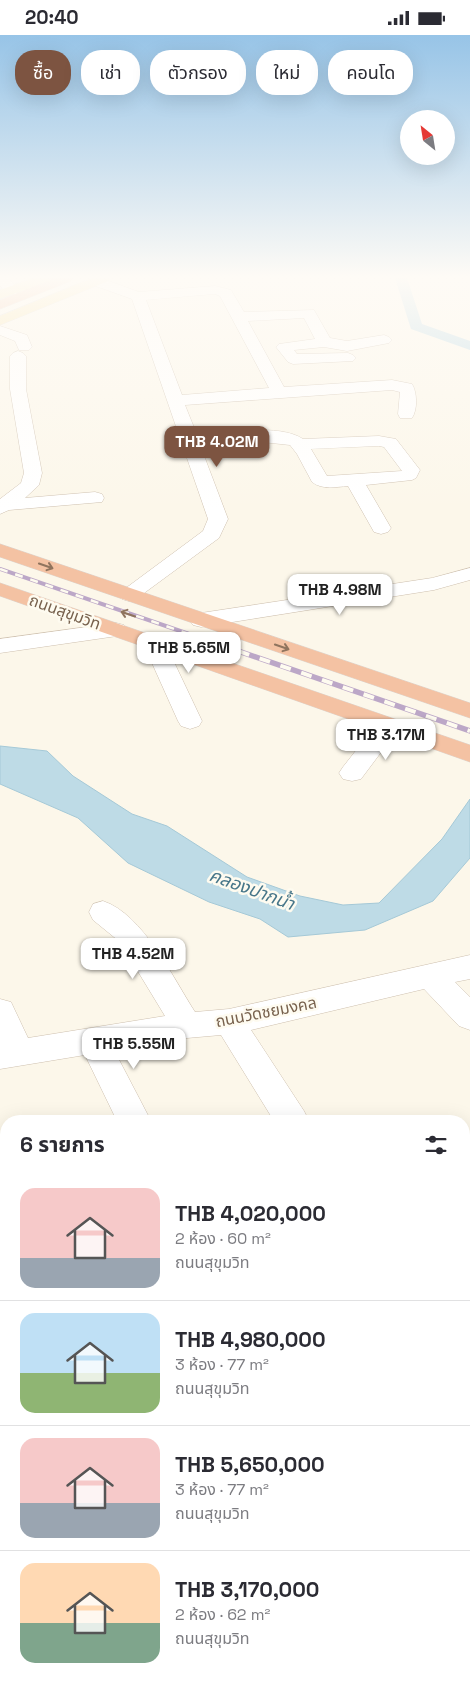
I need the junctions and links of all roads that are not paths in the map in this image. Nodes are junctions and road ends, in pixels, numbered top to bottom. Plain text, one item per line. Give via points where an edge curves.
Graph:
1 (21, 355) edge
2 (159, 355) edge
3 (260, 355) edge
4 (290, 355) edge
5 (348, 358) dead end
6 (279, 391) junction
7 (20, 395) junction
8 (0, 396) edge
9 (175, 401) junction
10 (406, 414) dead end
11 (189, 441) junction
12 (299, 444) junction
13 (355, 481) junction
14 (95, 498) dead end
15 (2, 507) edge
16 (381, 529) dead end
17 (0, 550) edge
18 (0, 569) edge
19 (470, 574) edge
20 (0, 589) edge
21 (130, 595) junction
22 (201, 620) junction
23 (116, 630) junction
24 (154, 643) junction
25 (0, 646) edge
26 (461, 708) edge
27 (348, 712) junction
28 (190, 721) dead end
29 (388, 726) junction
30 (470, 754) edge
31 (352, 773) dead end
32 (103, 912) dead end
33 (470, 967) edge
34 (430, 976) junction
35 (0, 1011) edge
36 (470, 1017) edge
37 (229, 1022) junction
38 (187, 1025) junction
39 (93, 1040) junction
40 (10, 1054) edge
41 (131, 1115) edge
42 (288, 1115) edge

1 - 7 street
2 - 9 street
3 - 6 street
4 - 5 street via 293,359
6 - 9 street
6 - 10 street via 381,385 406,387
7 - 8 street
7 - 15 street via 34,473 30,485
9 - 11 street
11 - 12 street via 277,436 292,438
11 - 21 street via 218,519 216,527 212,534
12 - 13 street via 322,481
12 - 13 street via 386,442 411,470 406,476
13 - 16 street
14 - 15 street
17 -> 21 highway
27 -> 18 highway via 236,653
19 - 22 street via 434,584
20 - 23 highway, ถนนสุขุมวิท
21 - 22 highway
22 -> 26 highway
23 - 24 highway, ถนนสุขุมวิท
23 - 25 street
24 - 27 highway, ถนนสุขุมวิท
24 - 28 street
27 - 29 highway, ถนนสุขุมวิท
29 - 30 highway, ถนนสุขุมวิท
29 - 31 street
32 - 38 street via 130,934
33 - 34 street, ถนนวัดชยมงคล
34 - 36 street
34 - 37 street, ถนนวัดชยมงคล
35 - 40 street
37 - 38 street, ถนนวัดชยมงคล
37 - 42 street
38 - 39 street, ถนนวัดชยมงคล
39 - 40 street, ถนนวัดชยมงคล
39 - 41 street

